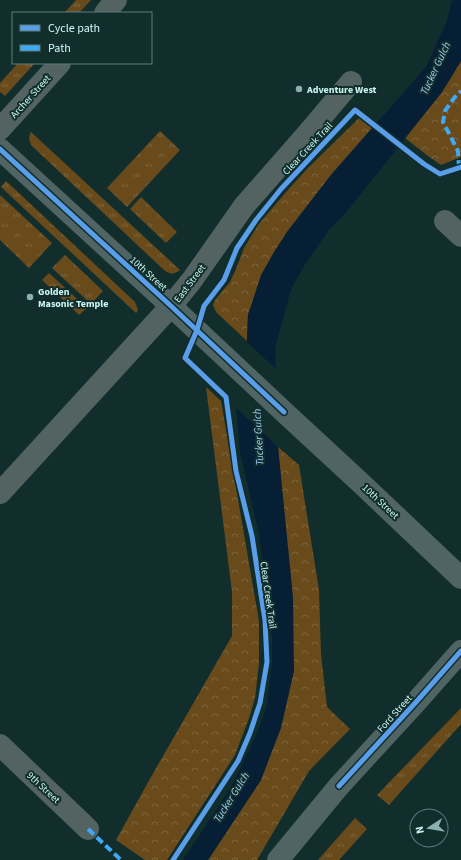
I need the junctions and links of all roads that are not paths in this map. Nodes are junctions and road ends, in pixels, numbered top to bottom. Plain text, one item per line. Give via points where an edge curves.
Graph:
1 (116, 0) edge
2 (106, 12) edge
3 (59, 64) edge
4 (352, 82) dead end
5 (0, 129) edge
6 (0, 149) edge
7 (445, 221) dead end
8 (461, 236) edge
9 (171, 306) junction
10 (0, 493) edge
11 (461, 578) edge
12 (461, 651) edge
13 (0, 745) edge
14 (88, 828) dead end
15 (278, 860) edge

1 - 2 street
3 - 5 street, Archer Street
4 - 9 street, East Street via 244,206
6 - 9 street, 10th Street
7 - 8 street
9 - 10 street, East Street
9 - 11 street, 10th Street
12 - 15 street, Ford Street via 339,786
13 - 14 street, 9th Street

